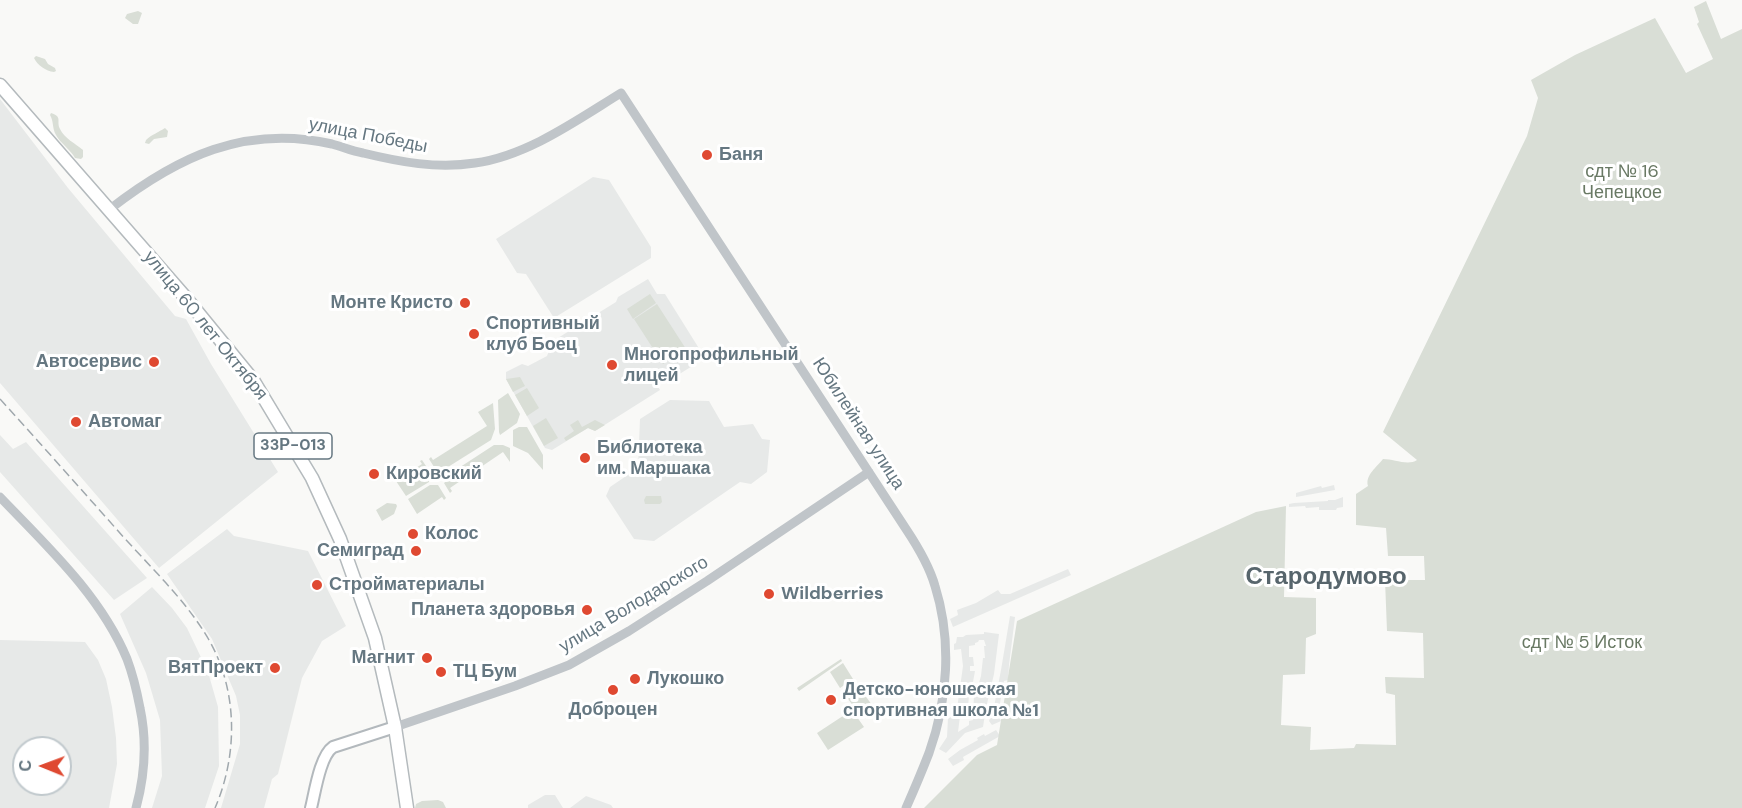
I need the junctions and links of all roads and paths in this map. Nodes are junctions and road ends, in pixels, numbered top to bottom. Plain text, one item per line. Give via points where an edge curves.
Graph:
1 (0, 85) edge
2 (621, 93) joint
3 (110, 209) junction
4 (869, 472) junction
5 (0, 497) edge
6 (395, 727) junction
7 (136, 808) edge
8 (312, 808) edge
9 (408, 808) edge
10 (906, 808) edge

1 - 3 main road, улица 60 лет Октября / 33Р-013
2 - 3 street, улица Победы via 535,143 506,157 476,163 414,164 319,142 275,138 239,141 183,163
2 - 4 street, Юбилейная улица
3 - 6 main road, улица 60 лет Октября / 33Р-013 via 253,380 312,478 340,539 364,607
4 - 6 street, улица Володарского via 598,650 515,686
4 - 10 street, Юбилейная улица via 920,550 936,587 944,636 946,678 941,706 929,752
5 - 7 street via 90,597 128,661 145,739
6 - 8 main road via 327,751
6 - 9 main road, улица 60 лет Октября / 33Р-013

